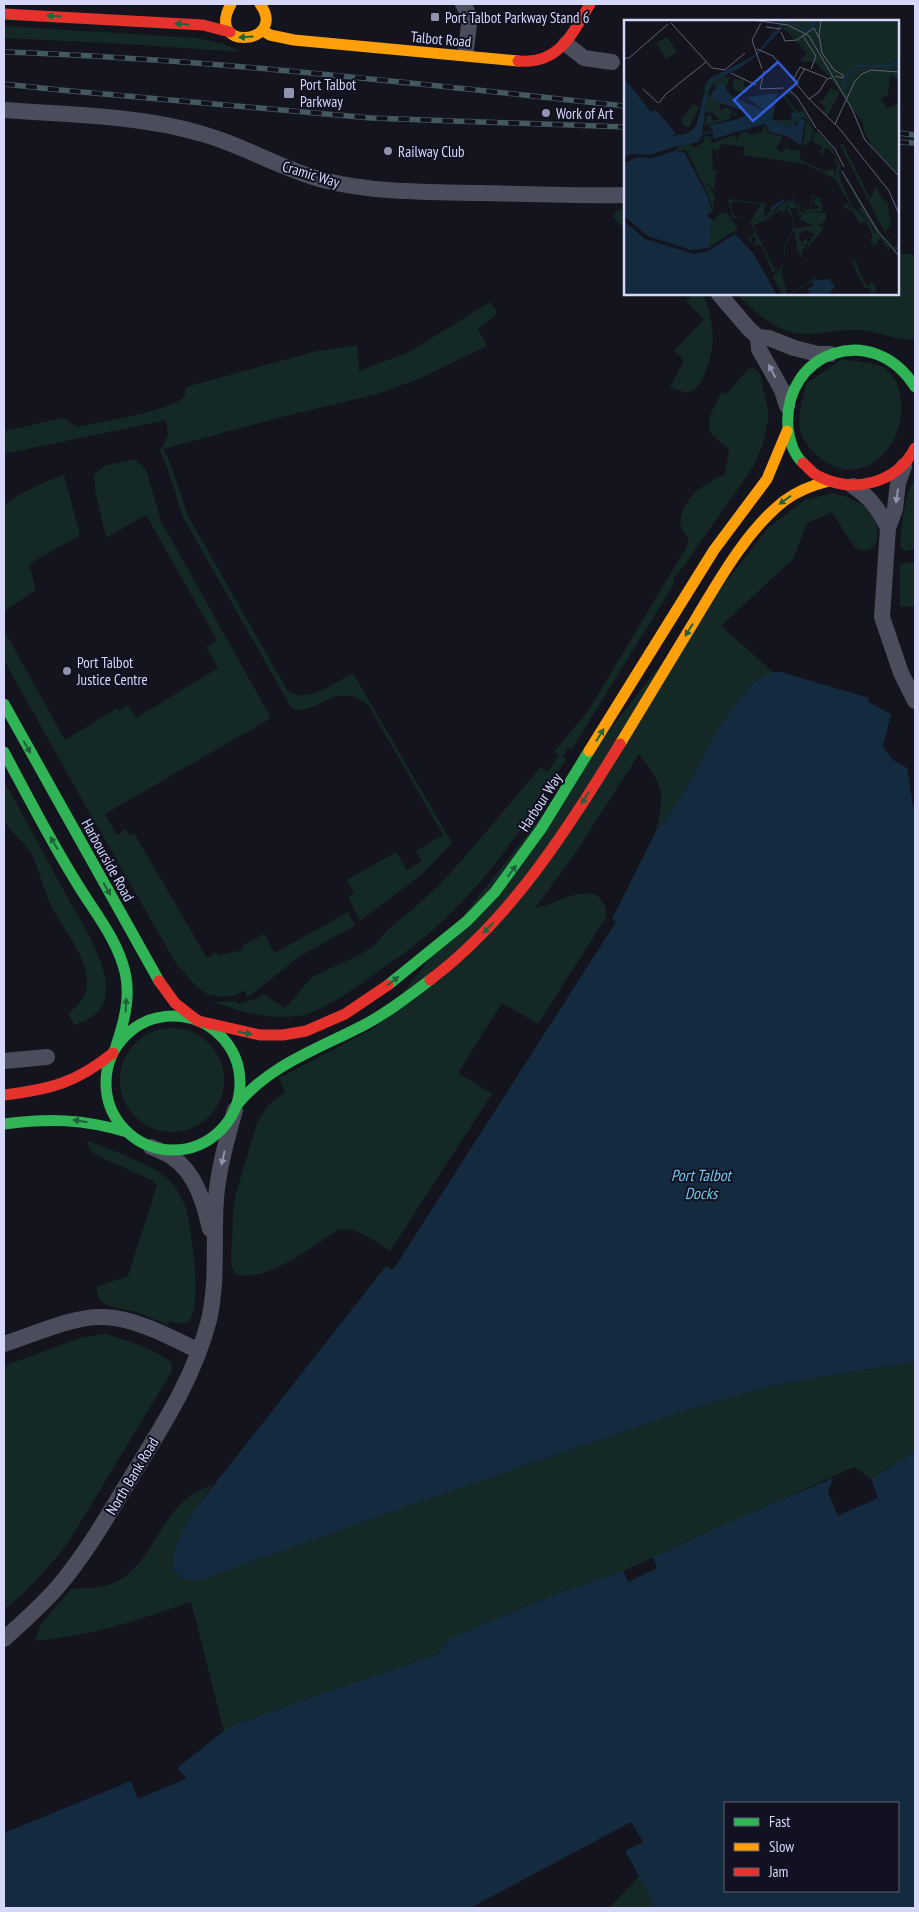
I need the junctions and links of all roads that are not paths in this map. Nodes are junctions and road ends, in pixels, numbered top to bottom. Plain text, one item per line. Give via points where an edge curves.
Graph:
1 (219, 4) edge
2 (231, 4) edge
3 (260, 4) edge
4 (463, 4) edge
5 (590, 4) edge
6 (4, 14) edge
7 (262, 30) junction
8 (230, 32) junction
9 (566, 44) junction
10 (466, 49) dead end
11 (612, 62) dead end
12 (4, 110) edge
13 (624, 195) edge
14 (720, 295) edge
15 (758, 337) junction
16 (871, 351) junction
17 (830, 354) junction
18 (906, 356) dead end
19 (915, 387) edge
20 (787, 406) junction
21 (787, 431) junction
22 (915, 448) edge
23 (905, 463) junction
24 (829, 481) junction
25 (853, 486) junction
26 (888, 528) junction
27 (915, 702) edge
28 (4, 704) edge
29 (4, 752) edge
30 (198, 1021) junction
31 (114, 1052) junction
32 (47, 1057) dead end
33 (4, 1061) edge
34 (4, 1095) edge
35 (236, 1108) junction
36 (4, 1124) edge
37 (127, 1132) junction
38 (151, 1147) junction
39 (214, 1286) junction
40 (4, 1344) edge
41 (200, 1351) junction
42 (4, 1639) edge

1 - 2 main road
2 - 8 main road via 225,15
3 - 7 main road via 266,15
4 - 10 street via 470,17
5 - 9 main road, Talbot Road
8 -> 6 main road via 203,25
7 -> 8 main road via 256,36 244,39
7 - 9 main road, Talbot Road via 270,36 294,40 522,62 547,59
9 - 11 street via 584,58
12 - 13 street, Cramic Way via 131,120 177,128 218,139 289,169 353,186 425,192
14 - 15 street
15 - 17 street via 818,354
20 -> 15 street via 782,390 759,349
16 - 17 main road via 846,350
16 - 18 main road
16 - 19 main road via 905,371
17 - 20 main road via 804,372
20 - 21 main road
21 - 24 main road via 802,462
30 -> 21 main road, Harbour Way via 260,1035 283,1035 314,1028 344,1014 388,985 467,921 495,892 541,829 714,550 767,479
22 - 23 main road
23 - 25 main road via 882,480
23 -> 26 street
24 - 25 main road
24 -> 35 main road via 796,493 780,504 743,546 563,834 533,877 499,916 407,998 365,1024 287,1063 248,1091
25 - 26 street via 874,503
26 - 27 street via 882,617 901,673
28 -> 30 main road, Harbourside Road via 155,976 175,1003
31 -> 29 main road via 127,1006 123,966 112,941 42,824
30 - 31 main road via 173,1016 148,1021 130,1032
30 - 35 main road via 217,1032 234,1055 240,1084
31 - 34 main road via 70,1083 41,1091
31 - 37 main road via 109,1064 106,1092 116,1119
32 - 33 street
35 - 38 main road via 220,1132 197,1146 172,1151
35 -> 39 street, North Bank Road via 216,1194
37 -> 36 main road via 77,1120 48,1119
37 - 38 main road
38 - 39 street, North Bank Road via 177,1161 195,1183 209,1224
39 - 41 street, North Bank Road
40 - 41 street via 77,1320 101,1317 131,1322
41 - 42 street, North Bank Road via 175,1406 104,1522 56,1588

